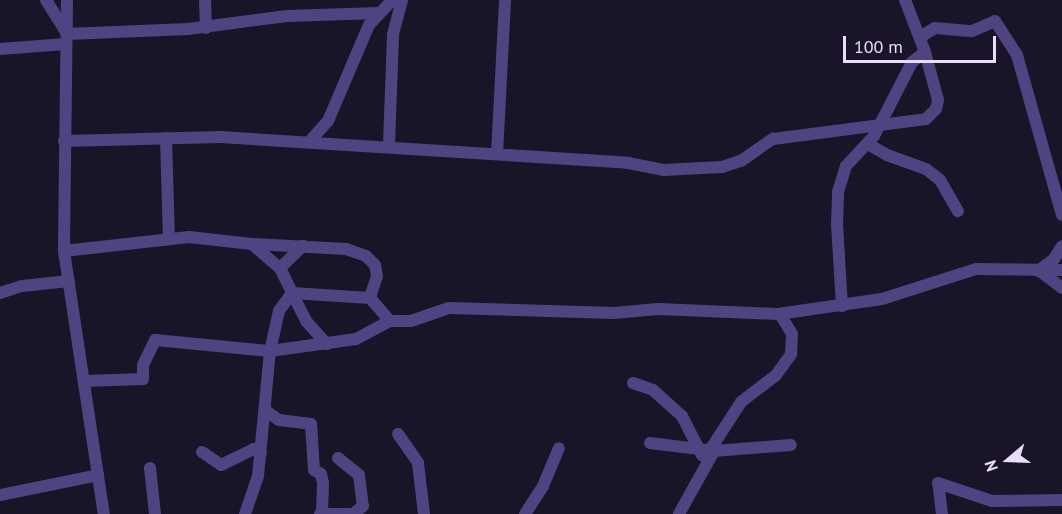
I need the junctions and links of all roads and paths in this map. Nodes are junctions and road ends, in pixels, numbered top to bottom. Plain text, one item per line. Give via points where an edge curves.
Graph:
1 (46, 0) edge
2 (67, 0) edge
3 (205, 0) edge
4 (392, 0) edge
5 (402, 0) edge
6 (505, 0) edge
7 (904, 0) edge
8 (378, 13) junction
9 (206, 28) junction
10 (920, 37) junction
11 (66, 39) junction
12 (0, 49) edge
13 (925, 52) junction
14 (879, 126) junction
15 (166, 138) junction
16 (64, 141) junction
17 (309, 142) junction
18 (868, 144) junction
19 (389, 145) junction
20 (497, 154) junction
21 (958, 211) dead end
22 (1062, 215) edge
23 (169, 239) junction
24 (252, 244) junction
25 (303, 246) junction
26 (1062, 246) edge
27 (64, 251) junction
28 (280, 268) junction
29 (1062, 270) edge
30 (1039, 272) junction
31 (69, 281) junction
32 (1062, 288) edge
33 (0, 293) edge
34 (292, 293) junction
35 (370, 298) junction
36 (842, 306) junction
37 (780, 314) junction
38 (390, 321) junction
39 (327, 344) junction
40 (270, 351) junction
41 (84, 381) junction
42 (633, 383) dead end
43 (265, 410) junction
44 (398, 434) dead end
45 (650, 443) dead end
46 (791, 444) dead end
47 (559, 448) dead end
48 (708, 450) junction
49 (202, 452) dead end
50 (261, 453) junction
51 (338, 458) dead end
52 (150, 468) dead end
53 (98, 475) junction
54 (0, 495) edge
55 (1062, 501) edge
56 (321, 513) edge
57 (104, 514) edge
58 (155, 514) edge
59 (245, 514) edge
60 (353, 514) edge
61 (424, 514) edge
62 (525, 514) edge
63 (679, 514) edge
64 (942, 514) edge

1 - 11 street
2 - 11 street
3 - 9 street
4 - 8 street
5 - 19 street via 393,34
6 - 20 street
7 - 10 street
8 - 9 street via 287,16
8 - 17 street via 369,25 328,121
9 - 11 street
10 - 13 street
10 - 22 street via 935,28 972,30 995,21 1017,55
11 - 12 street
11 - 16 street
13 - 14 street via 912,62
13 - 14 street via 937,93 936,109 926,119
14 - 18 street
14 - 20 street via 773,139 741,161 706,168 663,170 628,162
15 - 16 street
15 - 17 street
15 - 23 street
16 - 27 street
17 - 19 street
18 - 21 street via 926,169 940,180
18 - 36 street via 850,158 838,192
19 - 20 street
23 - 24 street via 189,237
23 - 27 street
24 - 25 street
24 - 28 street
25 - 28 street
25 - 35 street via 346,249 366,256 375,265 377,276
26 - 30 street
27 - 31 street
28 - 34 street
29 - 30 street
30 - 32 street
30 - 36 street via 976,269 913,291
31 - 33 street via 22,286
31 - 41 street
34 - 35 street
34 - 39 street via 306,321
34 - 40 street via 279,311
35 - 38 street
36 - 37 street
37 - 38 street via 449,308 411,321
37 - 48 street via 792,334 791,354 776,375 741,402
38 - 39 street via 356,339
39 - 40 street
40 - 41 street via 155,340 143,365 143,379
40 - 43 street
41 - 53 street
42 - 48 street via 653,390 682,416
43 - 50 street
43 - 56 street via 279,420 311,424 314,470 321,474 323,483
44 - 61 street via 418,463
45 - 48 street
46 - 48 street
47 - 62 street via 543,486
48 - 63 street via 706,464
49 - 50 street via 221,465 254,449
50 - 59 street
51 - 60 street via 359,476 363,506
52 - 58 street
53 - 54 street
53 - 57 street
55 - 64 street via 992,501 938,483
56 - 60 street

